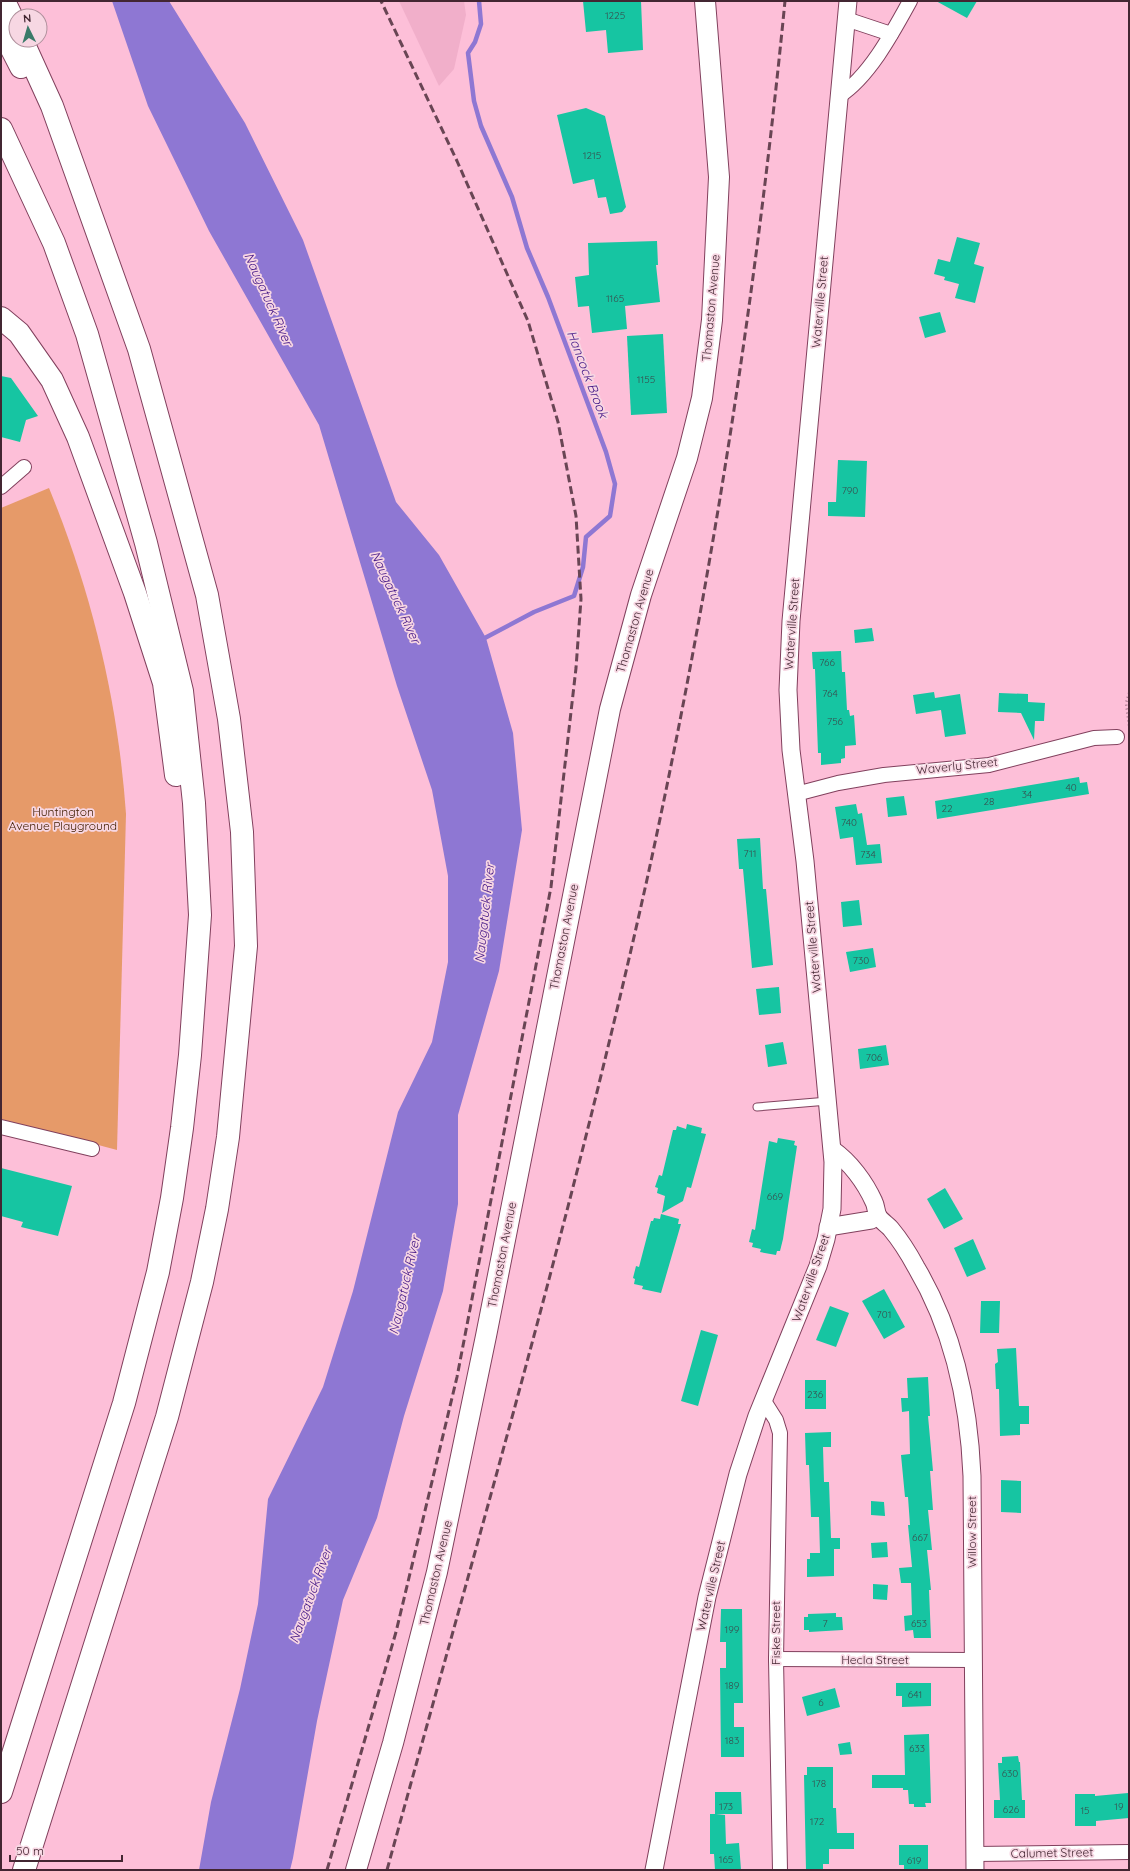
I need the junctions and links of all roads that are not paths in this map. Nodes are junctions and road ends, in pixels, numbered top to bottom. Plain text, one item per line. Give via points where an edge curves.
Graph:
1 (706, 1) edge
2 (848, 1) edge
3 (910, 1) edge
4 (846, 19) junction
5 (1, 28) edge
6 (891, 34) junction
7 (26, 48) edge
8 (839, 96) junction
9 (1, 129) edge
10 (95, 223) junction
11 (1, 318) edge
12 (24, 467) dead end
13 (1, 487) edge
14 (1117, 737) dead end
15 (796, 794) junction
16 (190, 1055) junction
17 (828, 1101) junction
18 (757, 1107) dead end
19 (1, 1127) edge
20 (92, 1149) dead end
21 (832, 1150) junction
22 (878, 1216) junction
23 (828, 1227) junction
24 (764, 1401) junction
25 (776, 1660) junction
26 (973, 1660) junction
27 (1, 1792) edge
28 (1129, 1852) edge
29 (975, 1862) edge
30 (24, 1870) edge
31 (356, 1870) edge
32 (654, 1870) edge
33 (780, 1870) edge

1 - 31 main road, Thomaston Avenue via 719,178 712,320 702,398 687,458 642,595 610,709 437,1572 393,1743
2 - 4 street, Waterville Street
3 - 6 street
4 - 6 street
4 - 8 street, Waterville Street
5 - 10 highway via 43,110
6 - 8 street via 863,76 853,87
7 - 10 highway via 52,106
8 - 15 street, Waterville Street via 789,644 789,732
9 - 16 highway via 54,243 86,334 146,543 182,691 194,803 200,915
10 - 30 highway via 139,348 207,595 229,719 241,824 246,946 228,1137 217,1209 200,1289 167,1417
11 - 16 highway via 19,333 52,380 75,430 135,593 164,683 181,808 189,916
12 - 13 street
14 - 15 street, Waverly Street via 1083,741 989,765 884,775
15 - 17 street, Waterville Street via 805,861
16 - 27 highway via 172,1198 141,1343
17 - 18 lane
17 - 21 street, Waterville Street
19 - 20 street
21 - 22 street, Willow Street via 849,1163 872,1198
21 - 23 street, Waterville Street via 833,1194
22 - 23 street via 871,1220
22 - 26 street, Willow Street via 905,1248 919,1272 950,1342 962,1383 970,1436 972,1476
23 - 24 street, Waterville Street via 818,1266
24 - 25 street, Fiske Street via 776,1420 780,1433
24 - 32 street, Waterville Street via 746,1448 709,1589
25 - 26 street, Hecla Street
25 - 33 street, Fiske Street
26 - 29 street, Willow Street
28 - 29 street, Calumet Street

